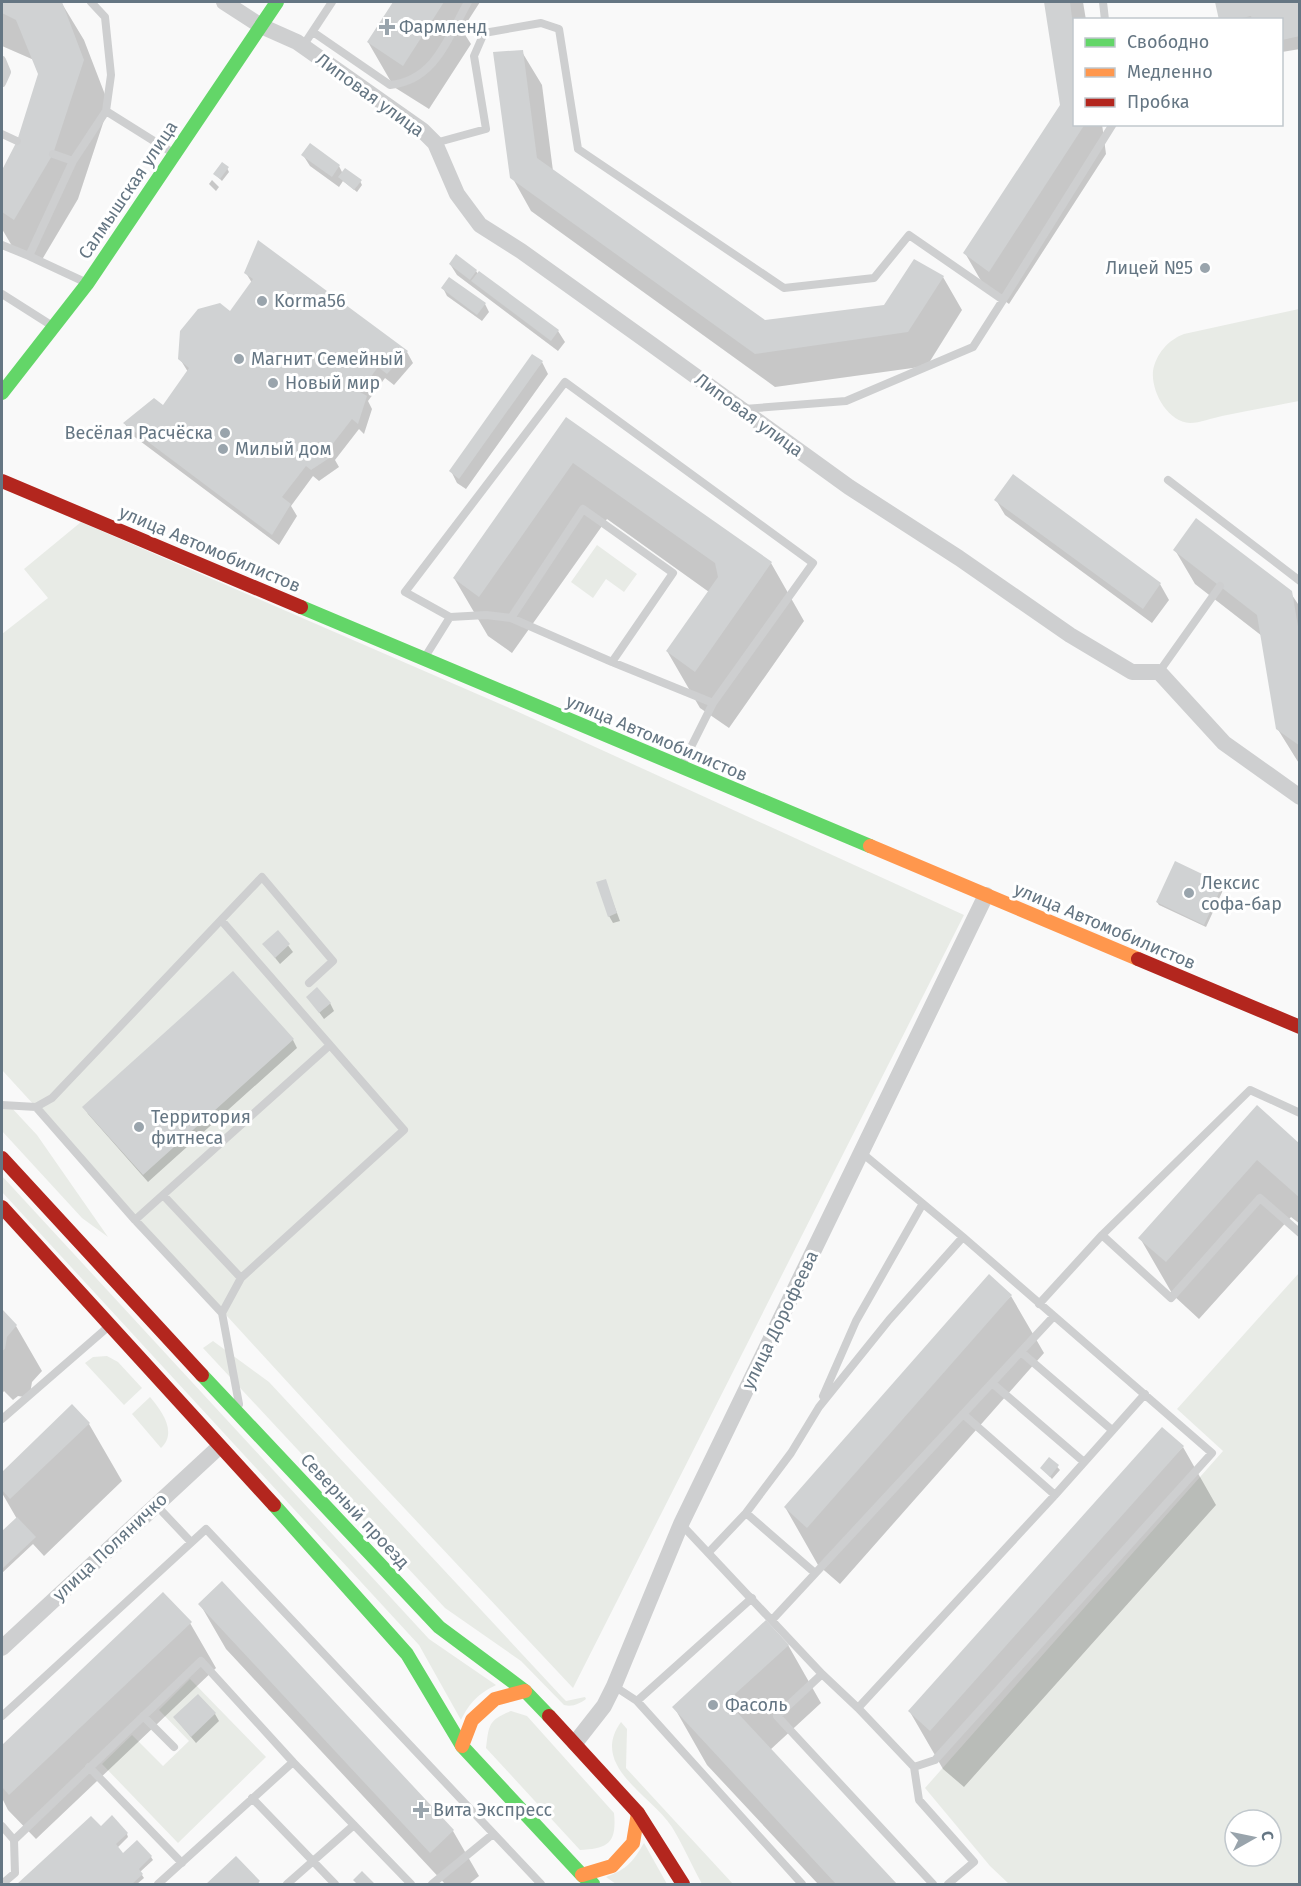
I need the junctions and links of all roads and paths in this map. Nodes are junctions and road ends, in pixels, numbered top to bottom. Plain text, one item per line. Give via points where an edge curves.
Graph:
1 (91, 2) edge
2 (225, 2) edge
3 (277, 2) edge
4 (332, 2) edge
5 (468, 2) edge
6 (1102, 2) edge
7 (1105, 18) edge
8 (261, 26) junction
9 (313, 32) junction
10 (303, 46) junction
11 (2, 60) edge
12 (2, 83) edge
13 (106, 111) junction
14 (1112, 126) edge
15 (2, 134) edge
16 (17, 141) dead end
17 (435, 143) junction
18 (53, 154) dead end
19 (174, 154) junction
20 (74, 161) junction
21 (2, 245) edge
22 (29, 256) junction
23 (87, 284) junction
24 (2, 294) edge
25 (1003, 300) junction
26 (54, 327) junction
27 (2, 393) edge
28 (742, 410) junction
29 (1168, 480) dead end
30 (2, 481) edge
31 (1250, 544) junction
32 (1244, 553) dead end
33 (1299, 581) edge
34 (1220, 586) dead end
35 (450, 617) junction
36 (511, 618) junction
37 (423, 660) junction
38 (612, 662) junction
39 (1159, 672) junction
40 (713, 703) junction
41 (681, 768) junction
42 (1299, 797) edge
43 (986, 895) junction
44 (221, 920) junction
45 (309, 983) dead end
46 (1299, 1028) edge
47 (330, 1045) junction
48 (2, 1105) edge
49 (36, 1107) junction
50 (1299, 1113) edge
51 (862, 1153) junction
52 (2, 1158) edge
53 (163, 1195) junction
54 (922, 1205) junction
55 (2, 1207) edge
56 (135, 1220) junction
57 (1299, 1233) edge
58 (1102, 1235) junction
59 (963, 1237) junction
60 (241, 1278) junction
61 (1039, 1304) junction
62 (222, 1313) junction
63 (1054, 1316) junction
64 (109, 1325) junction
65 (1021, 1352) junction
66 (992, 1383) junction
67 (1145, 1394) junction
68 (819, 1407) junction
69 (963, 1414) junction
70 (241, 1416) junction
71 (2, 1419) edge
72 (1112, 1430) junction
73 (219, 1448) junction
74 (1084, 1462) junction
75 (1055, 1495) junction
76 (156, 1505) junction
77 (746, 1513) junction
78 (681, 1524) junction
79 (191, 1542) junction
80 (709, 1552) junction
81 (815, 1573) junction
82 (752, 1598) junction
83 (772, 1620) junction
84 (2, 1648) edge
85 (822, 1674) junction
86 (614, 1686) junction
87 (525, 1691) junction
88 (637, 1701) junction
89 (858, 1708) junction
90 (2, 1716) edge
91 (143, 1716) junction
92 (575, 1743) junction
93 (462, 1746) junction
94 (174, 1748) dead end
95 (293, 1762) junction
96 (89, 1767) junction
97 (914, 1767) junction
98 (252, 1798) junction
99 (638, 1813) junction
100 (354, 1825) junction
101 (2, 1826) edge
102 (493, 1833) junction
103 (14, 1840) junction
104 (313, 1861) junction
105 (182, 1863) junction
106 (580, 1880) edge
107 (2, 1884) edge
108 (158, 1884) edge
109 (287, 1884) edge
110 (335, 1884) edge
111 (411, 1884) edge
112 (432, 1884) edge
113 (541, 1884) edge
114 (594, 1884) edge
115 (683, 1884) edge
116 (802, 1884) edge
117 (933, 1884) edge
118 (948, 1884) edge

1 - 13 lane via 105,17 111,75
2 - 8 street, Липовая улица
3 - 8 main road, Салмышская улица
4 - 9 lane
5 - 9 lane via 432,66 405,83 390,85
6 - 7 lane
8 - 10 street, Липовая улица
8 - 19 main road, Салмышская улица
9 - 10 lane
10 - 17 street, Липовая улица
11 - 12 lane via 7,72
13 - 19 lane
13 - 20 lane
14 - 25 lane
15 - 16 lane
17 - 25 lane via 486,129 474,56 484,33 540,23 559,29 578,149 784,288 874,278 909,235
17 - 28 street, Липовая улица via 457,194 480,225
18 - 20 lane
19 - 23 main road, Салмышская улица
20 - 22 lane
21 - 22 lane
22 - 23 lane
23 - 26 main road, Салмышская улица
24 - 26 lane
25 - 28 lane via 973,347 846,401
26 - 27 main road, Салмышская улица
28 - 39 street, Липовая улица via 1070,635 1132,672
29 - 31 lane
30 - 37 main road, улица Автомобилистов
31 - 32 lane
31 - 33 lane
34 - 39 lane
35 - 36 lane
35 - 37 lane
35 - 40 lane via 405,592 565,382 813,563
36 - 38 lane
36 - 38 lane via 583,509 673,573
37 - 41 main road, улица Автомобилистов
38 - 40 lane
39 - 42 street via 1224,743
40 - 41 lane
41 - 43 main road, улица Автомобилистов
43 - 46 main road, улица Автомобилистов
43 - 51 street, улица Дорофеева
44 - 45 lane via 262,877 333,961
44 - 47 lane
44 - 49 lane via 51,1098
47 - 53 lane
47 - 60 lane via 404,1130
48 - 49 lane
49 - 56 lane
50 - 58 lane via 1250,1090
51 - 54 lane
51 - 78 street, улица Дорофеева
52 - 70 main road, Северный проезд
53 - 56 lane
53 - 60 lane
54 - 59 lane
54 - 68 lane via 856,1321
55 - 64 main road
56 - 62 lane
57 - 58 lane via 1260,1198 1171,1298
58 - 61 lane
59 - 61 lane
59 - 68 lane
60 - 62 lane
61 - 63 lane
62 - 70 lane
63 - 65 lane
63 - 67 lane
64 - 71 lane
64 - 73 main road
65 - 66 lane
65 - 72 lane
66 - 69 lane
66 - 74 lane
67 - 72 lane
67 - 97 lane via 1212,1453 935,1760
68 - 77 lane via 791,1453
69 - 75 lane
69 - 81 lane
70 - 87 main road, Северный проезд via 439,1627
72 - 74 lane
73 - 76 street, улица Поляничко
73 - 93 main road via 407,1654
74 - 75 lane
75 - 89 lane
76 - 79 lane
76 - 84 street, улица Поляничко
77 - 80 lane
77 - 81 lane
78 - 80 lane
78 - 86 street, улица Дорофеева
79 - 90 lane
79 - 102 lane via 206,1529
80 - 82 lane
81 - 83 lane
82 - 83 lane
82 - 88 lane
83 - 85 lane
85 - 89 lane
85 - 117 lane via 777,1716
86 - 88 lane
86 - 92 street, улица Дорофеева via 604,1706
87 - 92 main road, Северный проезд
87 - 93 main road via 495,1699 472,1720
88 - 116 lane
89 - 97 lane
91 - 94 lane
91 - 95 lane via 201,1661
91 - 96 lane
92 - 99 main road, Северный проезд
93 - 106 main road
95 - 98 lane
95 - 100 lane
96 - 103 lane
96 - 105 lane
97 - 118 lane via 919,1800 974,1862
98 - 104 lane
98 - 105 lane
99 - 106 main road via 633,1843 612,1866
99 - 115 main road, Северный проезд
100 - 104 lane
100 - 111 lane
101 - 103 lane
102 - 112 lane
102 - 113 lane
103 - 107 lane via 15,1873
104 - 109 lane
104 - 110 lane
105 - 108 lane
106 - 114 main road

